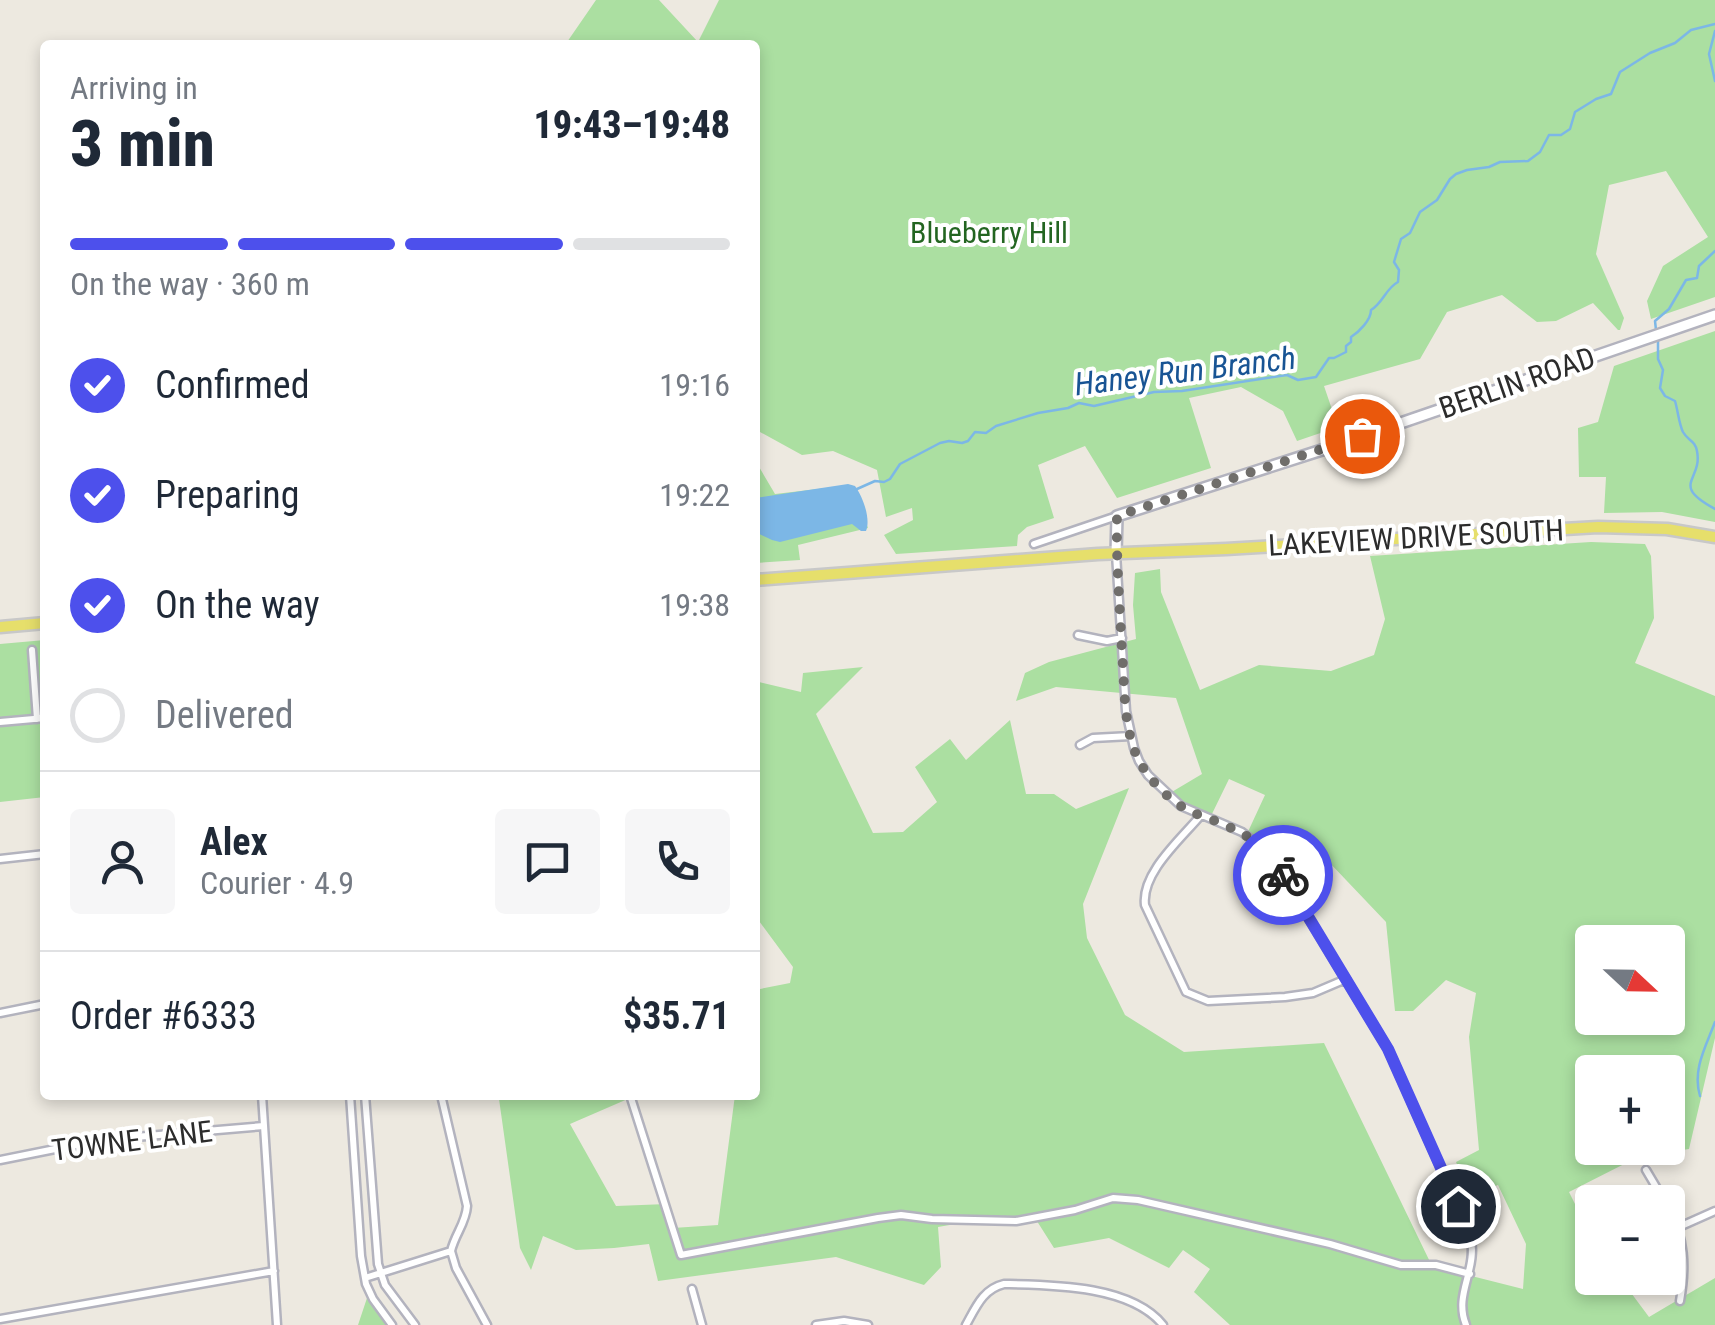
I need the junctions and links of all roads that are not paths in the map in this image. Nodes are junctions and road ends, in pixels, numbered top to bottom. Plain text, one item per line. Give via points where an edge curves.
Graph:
1 (1715, 315) edge
2 (1117, 516) junction
3 (1715, 537) edge
4 (1034, 544) dead end
5 (1116, 554) junction
6 (760, 580) edge
7 (40, 624) edge
8 (0, 628) edge
9 (1078, 635) dead end
10 (1122, 638) junction
11 (32, 650) dead end
12 (40, 710) edge
13 (40, 718) edge
14 (0, 722) edge
15 (1131, 736) junction
16 (1080, 745) dead end
17 (1201, 816) junction
18 (40, 855) edge
19 (0, 859) edge
20 (1346, 979) junction
21 (40, 1005) edge
22 (0, 1014) edge
23 (262, 1100) edge
24 (350, 1100) edge
25 (365, 1100) edge
26 (441, 1100) edge
27 (632, 1100) edge
28 (264, 1126) junction
29 (0, 1160) edge
30 (1646, 1170) dead end
31 (1655, 1185) edge
32 (1715, 1212) edge
33 (1685, 1224) edge
34 (452, 1251) junction
35 (274, 1271) junction
36 (381, 1274) junction
37 (1470, 1274) junction
38 (365, 1278) junction
39 (692, 1290) dead end
40 (1681, 1295) edge
41 (1680, 1302) dead end
42 (0, 1319) edge
43 (277, 1325) edge
44 (392, 1325) edge
45 (416, 1325) edge
46 (487, 1325) edge
47 (702, 1325) edge
48 (816, 1325) edge
49 (868, 1325) edge
50 (966, 1325) edge
51 (1164, 1325) edge
52 (1466, 1325) edge

1 - 2 street, BERLIN ROAD
2 - 4 street, BERLIN ROAD
2 - 5 street
3 - 5 main road, LAKEVIEW DRIVE SOUTH via 1598,527
5 - 6 main road, LAKEVIEW DRIVE SOUTH
5 - 10 street
7 - 8 main road
9 - 10 street
10 - 15 street
11 - 12 street
13 - 14 street
15 - 16 street
15 - 17 street via 1148,776
17 - 20 street via 1242,832 1270,853
17 - 20 street via 1149,877 1144,895 1186,992 1208,1001 1284,998
18 - 19 street
20 - 37 street via 1388,1049 1447,1179 1470,1234
21 - 22 street
23 - 28 street
24 - 38 street
25 - 36 street
26 - 34 street via 467,1206
27 - 37 street via 681,1255 878,1218 1016,1221 1112,1198 1401,1265
28 - 29 street, TOWNE LANE via 100,1140
28 - 35 street
30 - 31 street
32 - 33 street
34 - 36 street
34 - 46 street
35 - 42 street
35 - 43 street
36 - 38 street
36 - 45 street
37 - 52 street via 1460,1303
38 - 44 street
39 - 47 street
40 - 41 street
48 - 49 street
50 - 51 street via 989,1290 1004,1284 1103,1292 1145,1308

